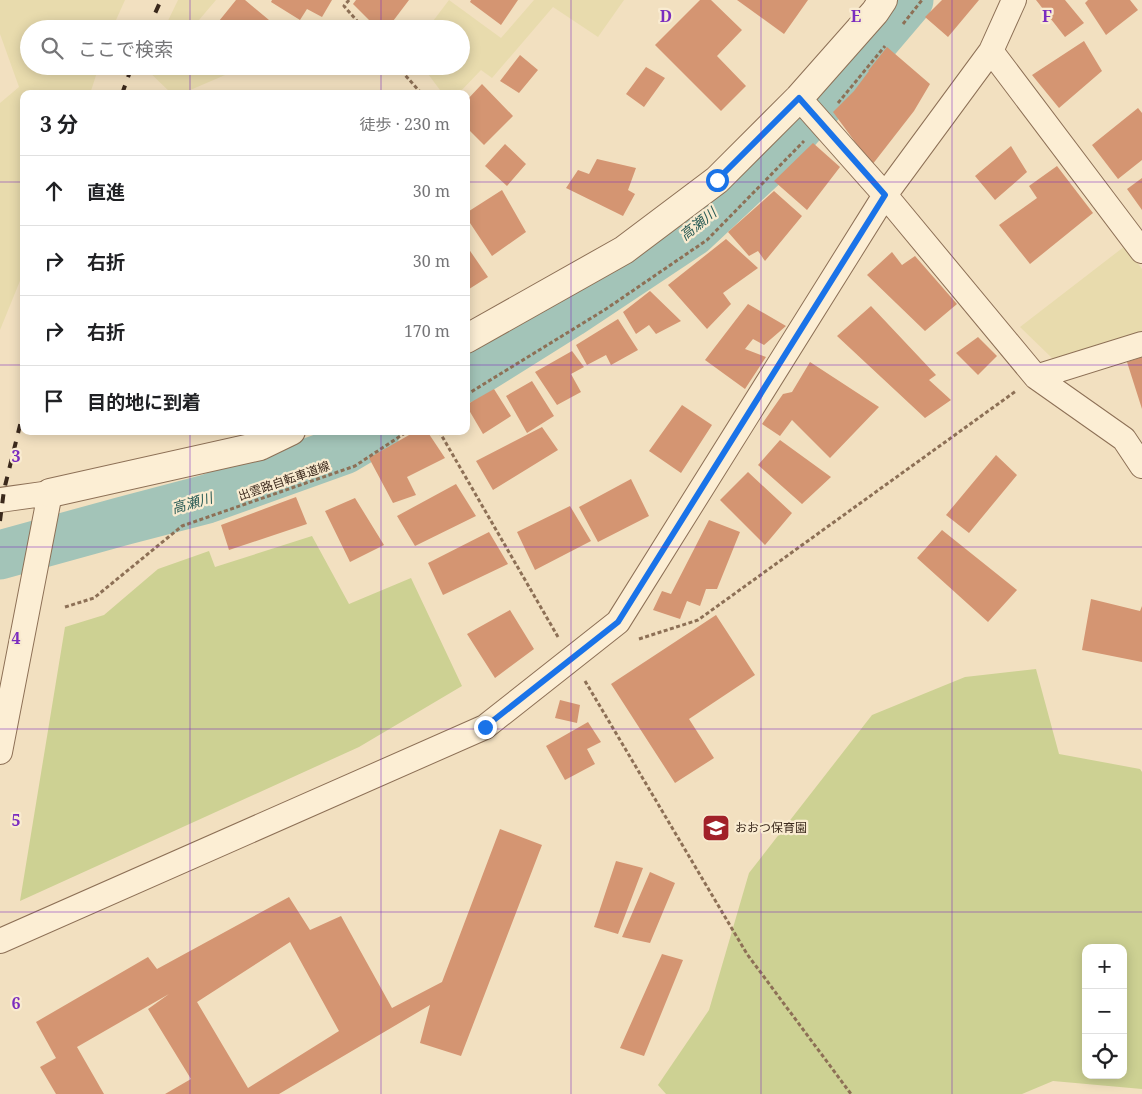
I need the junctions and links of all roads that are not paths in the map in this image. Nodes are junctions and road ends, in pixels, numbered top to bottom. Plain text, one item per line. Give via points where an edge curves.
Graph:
1 (883, 0) edge
2 (1014, 0) edge
3 (990, 51) junction
4 (799, 98) junction
5 (885, 195) junction
6 (1142, 251) edge
7 (470, 337) edge
8 (1142, 344) edge
9 (1036, 377) junction
10 (283, 435) edge
11 (1133, 436) edge
12 (1142, 466) edge
13 (50, 493) junction
14 (0, 500) edge
15 (0, 752) edge
16 (0, 941) edge

1 - 4 street
2 - 3 street
3 - 5 street
3 - 6 street
4 - 5 street
4 - 7 street via 717,180 624,250
5 - 9 street
5 - 16 street via 618,622 485,727
8 - 9 street
9 - 11 street
10 - 13 street via 260,446
11 - 12 street
13 - 14 street
13 - 15 street

